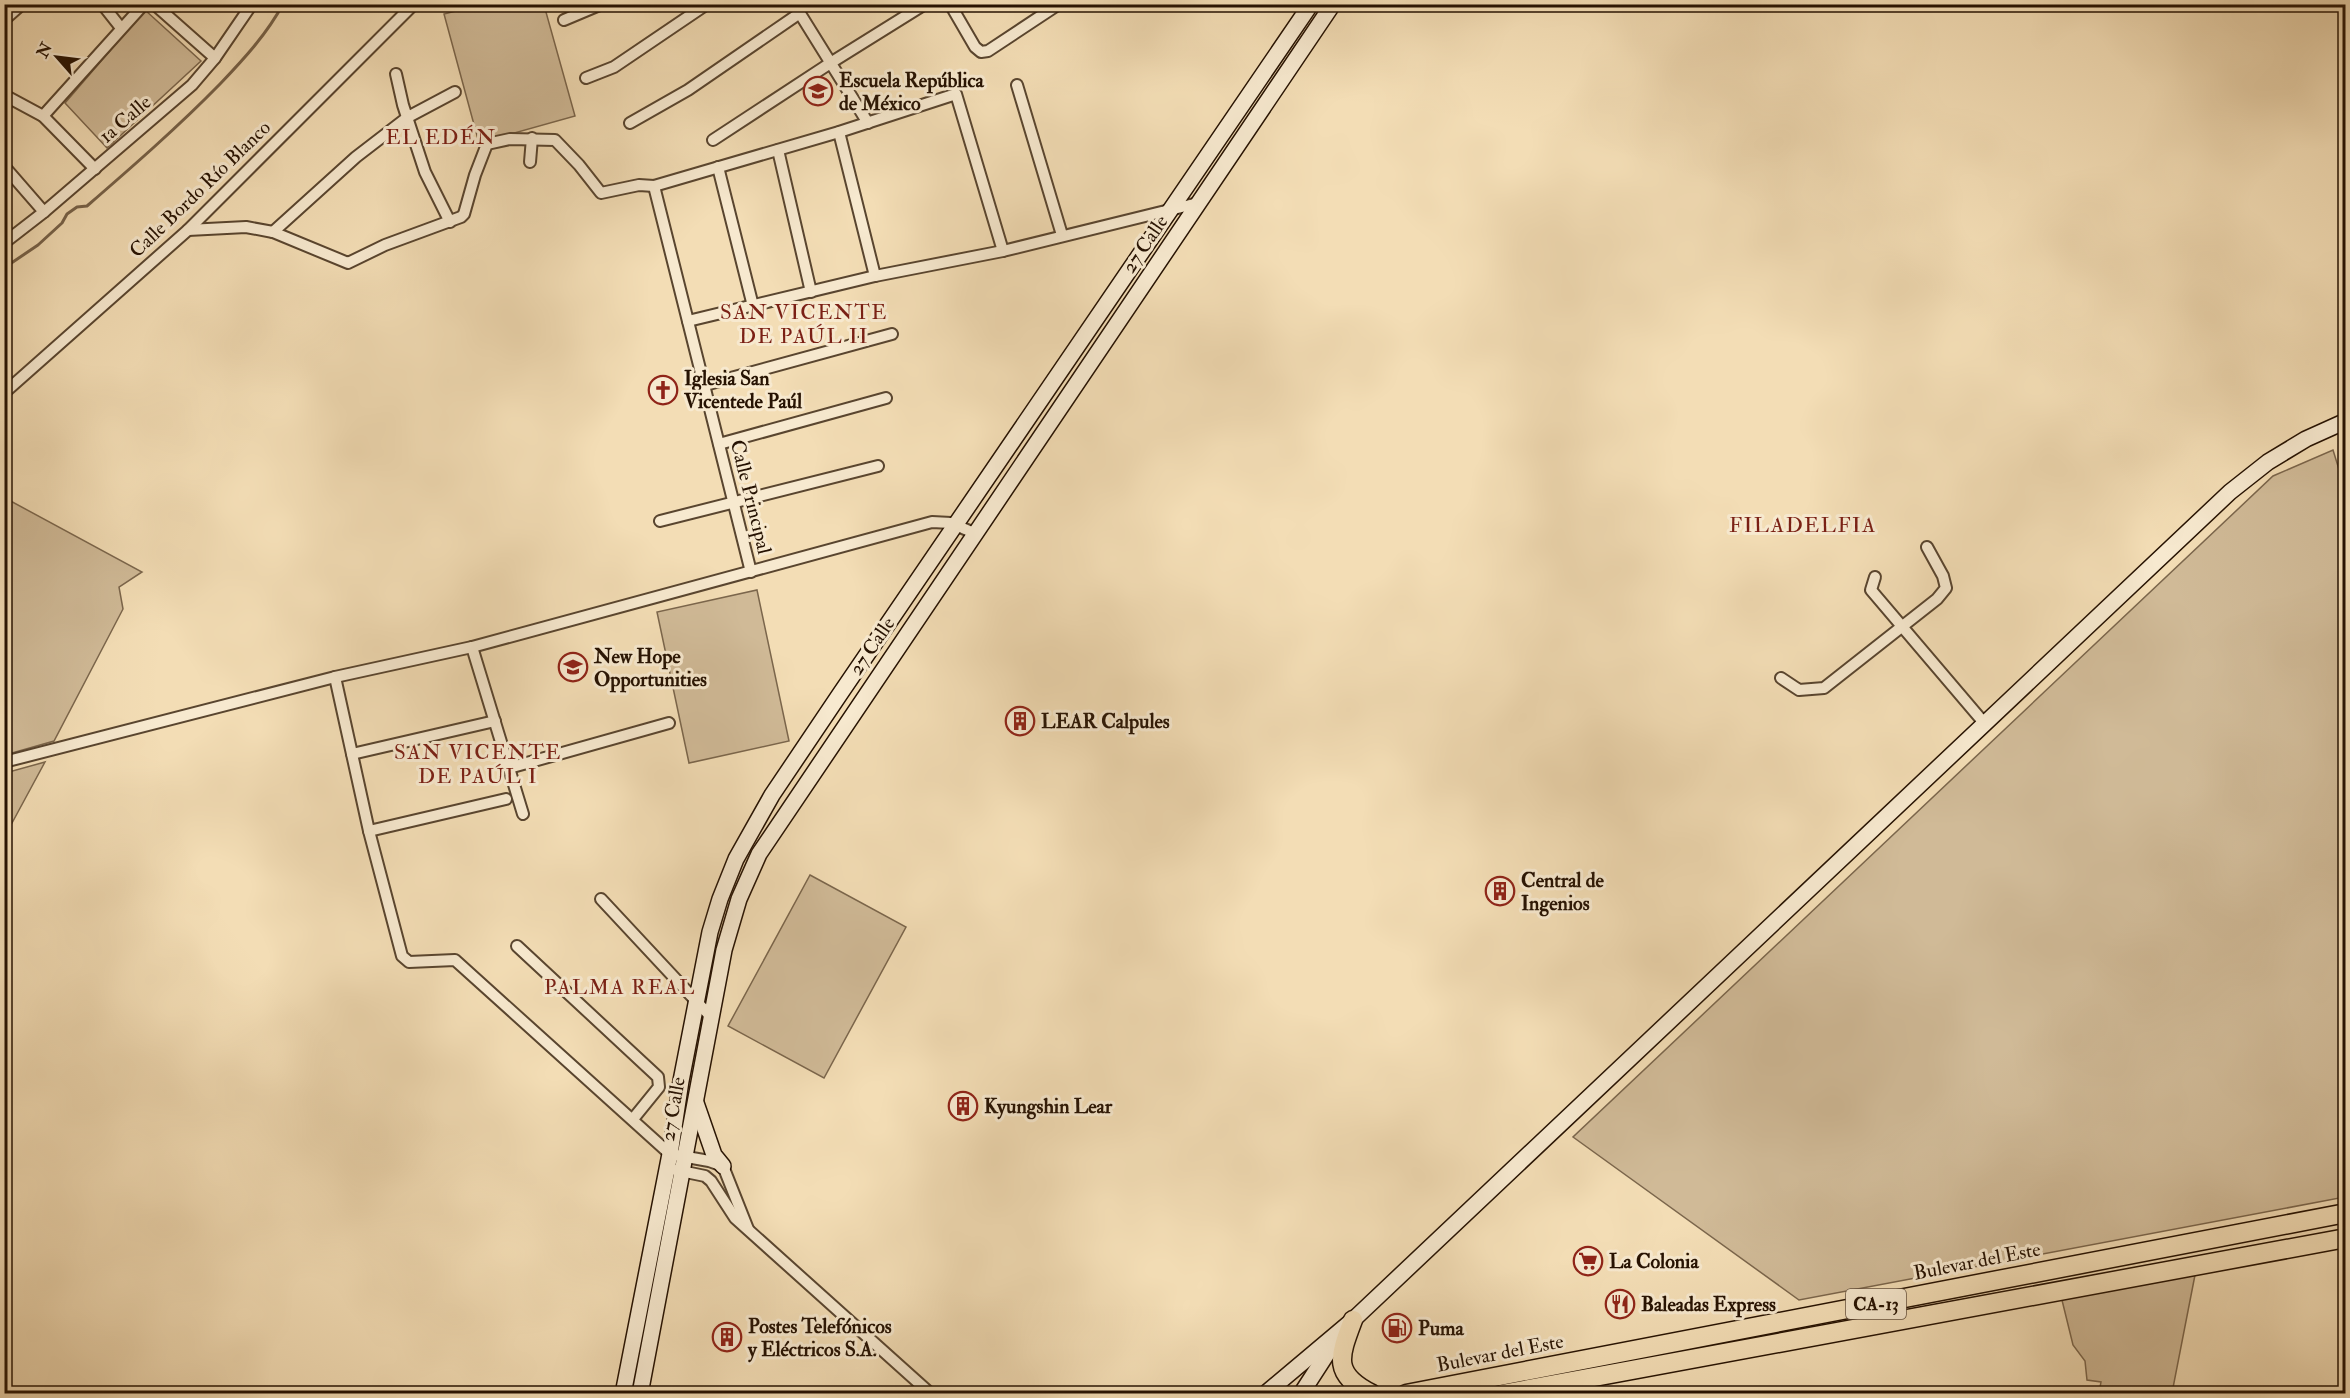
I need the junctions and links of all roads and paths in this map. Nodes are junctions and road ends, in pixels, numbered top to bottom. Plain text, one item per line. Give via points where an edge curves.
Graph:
1 (22, 4) edge
2 (102, 4) edge
3 (144, 4) edge
4 (154, 4) edge
5 (252, 4) edge
6 (414, 4) edge
7 (602, 4) edge
8 (707, 4) edge
9 (926, 4) edge
10 (950, 4) edge
11 (1059, 4) edge
12 (1311, 4) edge
13 (1333, 4) edge
14 (797, 9) edge
15 (4, 20) edge
16 (564, 20) dead end
17 (122, 28) junction
18 (215, 58) junction
19 (832, 62) junction
20 (396, 74) dead end
21 (586, 78) dead end
22 (1017, 84) dead end
23 (455, 92) dead end
24 (4, 95) edge
25 (43, 116) junction
26 (408, 117) junction
27 (630, 123) dead end
28 (868, 123) junction
29 (839, 132) junction
30 (532, 138) junction
31 (713, 140) dead end
32 (778, 150) junction
33 (530, 162) dead end
34 (4, 166) edge
35 (718, 167) junction
36 (95, 169) junction
37 (654, 186) junction
38 (1198, 203) junction
39 (1170, 210) junction
40 (44, 212) junction
41 (450, 222) junction
42 (188, 230) junction
43 (273, 232) junction
44 (1062, 235) junction
45 (4, 243) edge
46 (1003, 251) junction
47 (875, 276) junction
48 (811, 292) junction
49 (753, 306) junction
50 (688, 321) junction
51 (892, 334) dead end
52 (705, 385) junction
53 (4, 393) edge
54 (886, 398) dead end
55 (2346, 422) edge
56 (719, 444) junction
57 (878, 466) dead end
58 (733, 501) junction
59 (660, 521) dead end
60 (956, 525) junction
61 (974, 533) junction
62 (1928, 547) dead end
63 (751, 572) junction
64 (1875, 577) dead end
65 (1902, 626) junction
66 (472, 646) junction
67 (335, 677) junction
68 (1781, 678) dead end
69 (495, 721) junction
70 (669, 723) dead end
71 (1985, 724) junction
72 (352, 754) junction
73 (4, 762) edge
74 (509, 768) junction
75 (506, 799) dead end
76 (523, 814) dead end
77 (369, 831) junction
78 (748, 837) junction
79 (764, 846) junction
80 (728, 877) junction
81 (742, 891) junction
82 (601, 899) dead end
83 (517, 946) dead end
84 (697, 1002) junction
85 (711, 1017) junction
86 (695, 1101) junction
87 (633, 1119) junction
88 (668, 1161) junction
89 (684, 1163) junction
90 (723, 1166) junction
91 (2346, 1213) edge
92 (748, 1229) junction
93 (2346, 1238) edge
94 (1348, 1325) junction
95 (1508, 1375) junction
96 (1536, 1390) edge
97 (623, 1394) edge
98 (640, 1394) edge
99 (931, 1394) edge
100 (1265, 1394) edge
101 (1301, 1394) edge
102 (1372, 1394) edge
103 (1406, 1394) edge
104 (1468, 1394) edge
105 (1503, 1394) edge

1 - 15 street
2 - 17 street
3 - 17 street
4 - 18 street
5 - 18 street, 1a Calle
6 - 42 street, Calle Bordo Río Blanco
7 - 16 street
8 - 21 street via 614,67
9 - 19 street
10 - 11 street via 981,52
12 - 39 street, 27 Calle
13 - 38 street, 27 Calle
14 - 19 street
14 - 27 street via 688,90
17 - 25 street
18 - 36 street, 1a Calle via 192,85
19 - 28 street
19 - 31 street
20 - 26 street
22 - 44 street
23 - 26 street
24 - 25 street
25 - 36 street
26 - 41 street via 424,172
26 - 43 street via 356,157
28 - 29 street
28 - 46 street via 956,94
29 - 32 street
29 - 47 street
30 - 33 street
30 - 37 street via 555,140 601,193
30 - 41 street via 485,146 464,214
32 - 35 street
32 - 48 street
34 - 40 street
35 - 37 street
35 - 49 street
36 - 40 street, 1a Calle
37 - 50 street, Calle Principal
38 - 39 street
38 - 61 street, 27 Calle
39 - 44 street
39 - 60 street, 27 Calle
40 - 45 street, 1a Calle
41 - 43 street via 348,263
42 - 43 street via 246,227
42 - 53 street, Calle Bordo Río Blanco
44 - 46 street
46 - 47 street
47 - 48 street
48 - 49 street
49 - 50 street
50 - 52 street, Calle Principal
51 - 52 street
52 - 56 street, Calle Principal
54 - 56 street
55 - 71 street via 2306,439 2230,492
56 - 58 street, Calle Principal
57 - 58 street
58 - 59 street
58 - 63 street, Calle Principal
60 - 61 street
60 - 63 street via 932,522
60 - 78 street, 27 Calle via 815,730
61 - 79 street, 27 Calle
62 - 65 street via 1946,588
63 - 66 street
64 - 65 street via 1870,590
65 - 68 street via 1824,688 1799,690
65 - 71 street
66 - 67 street
66 - 69 street
67 - 72 street
67 - 73 street
69 - 72 street
69 - 74 street
70 - 74 street
71 - 94 street
72 - 77 street
74 - 76 street
75 - 77 street
77 - 87 street via 402,956 409,962 455,960
78 - 79 street
78 - 80 street, 27 Calle
79 - 81 street, 27 Calle
80 - 81 street
80 - 84 street, 27 Calle via 710,932
81 - 85 street, 27 Calle via 724,950
82 - 84 street
83 - 87 street via 658,1077 658,1088
84 - 85 street
84 - 88 street, 27 Calle
85 - 86 street, 27 Calle
86 - 89 street, 27 Calle
86 - 90 street via 714,1155
87 - 88 street
88 - 89 street
88 - 97 street, 27 Calle
89 - 90 street via 709,1161
89 - 92 street via 711,1180 728,1209
89 - 98 street, 27 Calle
90 - 92 street
91 - 95 highway, Bulevar del Este / CA-13
92 - 99 street
93 - 96 highway, Bulevar del Este / CA-13
94 - 100 street
94 - 101 street
94 - 102 highway via 1342,1370
95 - 103 highway, Bulevar del Este / CA-13
95 - 104 highway via 1504,1386
96 - 105 highway, Bulevar del Este / CA-13

